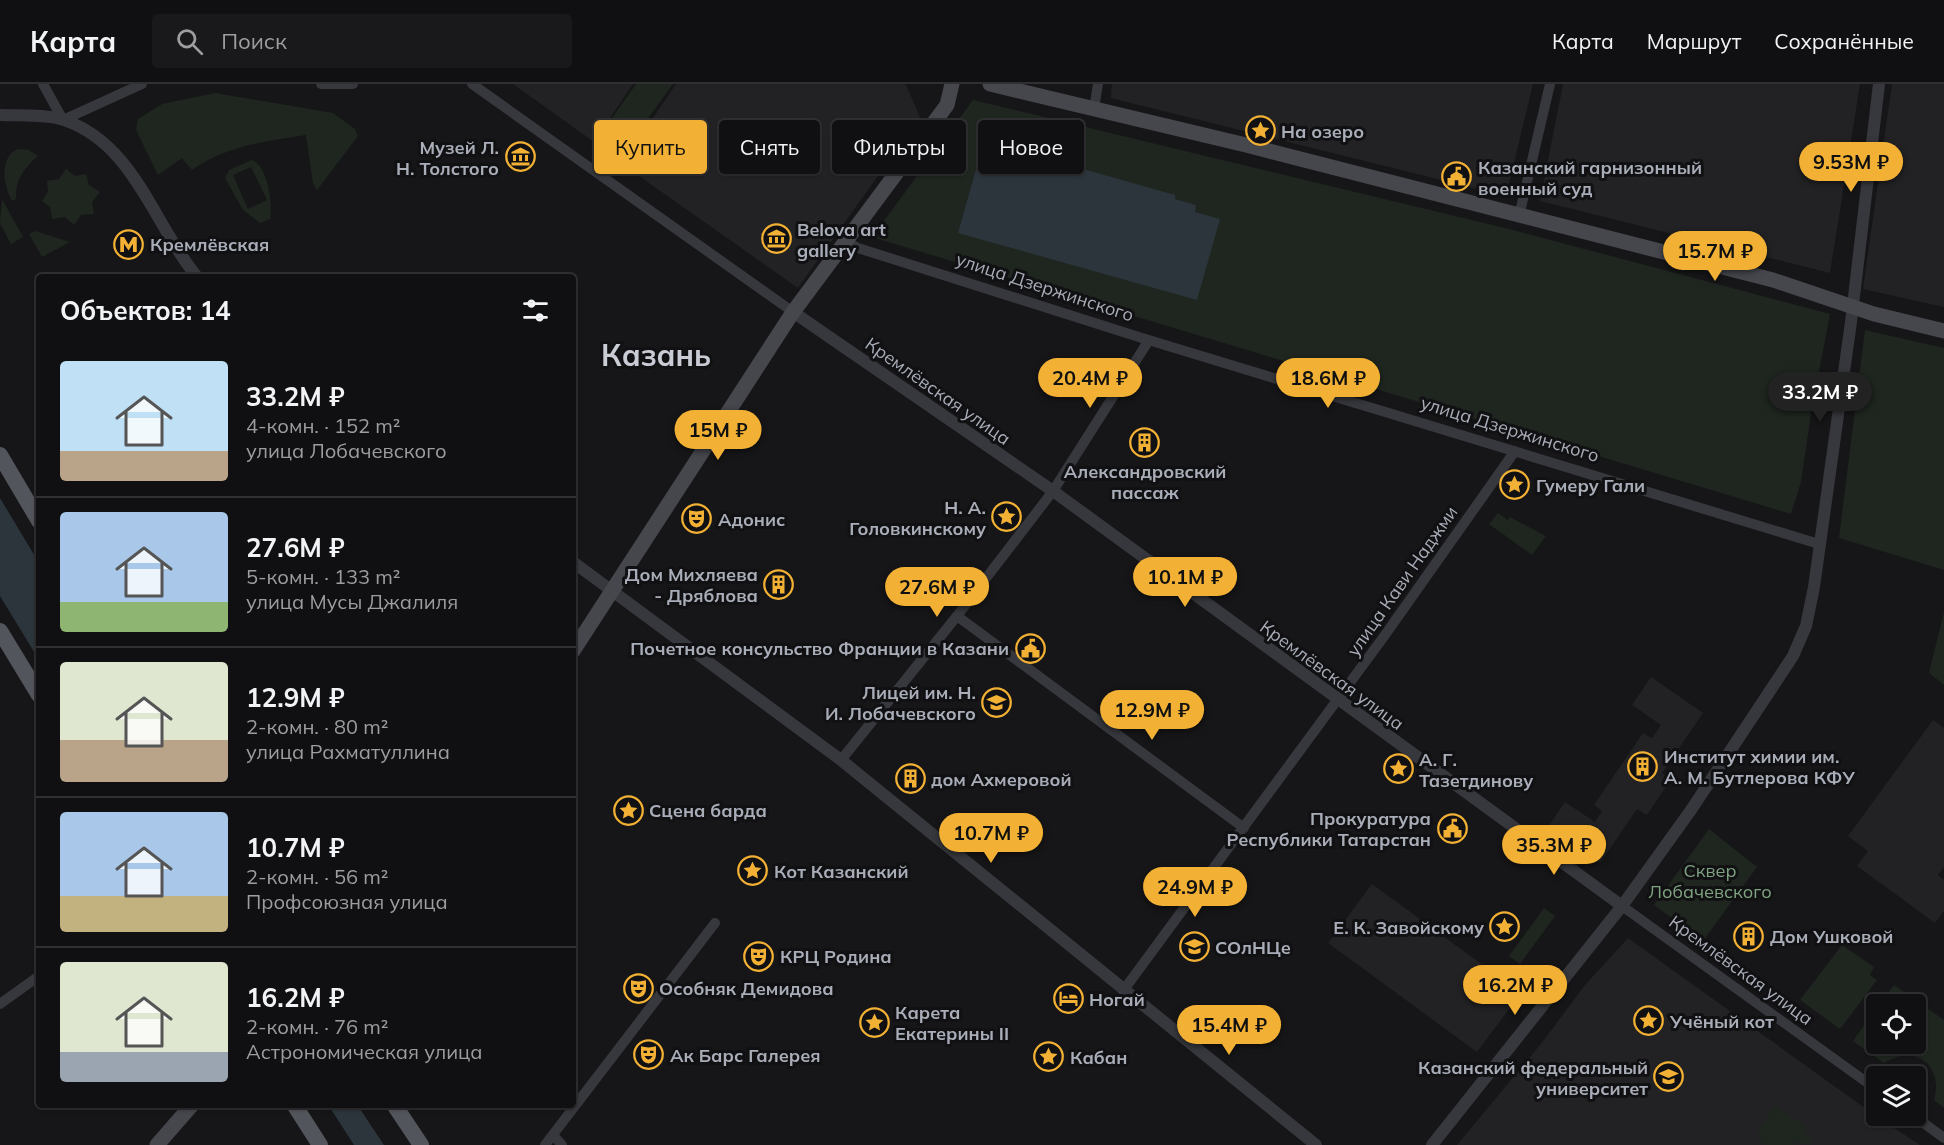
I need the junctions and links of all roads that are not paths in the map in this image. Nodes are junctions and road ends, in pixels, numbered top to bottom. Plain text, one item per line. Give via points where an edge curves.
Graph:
1 (43, 84) edge
2 (142, 84) edge
3 (321, 84) edge
4 (353, 84) edge
5 (472, 84) edge
6 (952, 84) edge
7 (990, 84) edge
8 (1098, 84) edge
9 (1550, 84) edge
10 (1879, 84) edge
11 (1094, 109) junction
12 (0, 115) edge
13 (63, 120) junction
14 (1518, 216) junction
15 (846, 241) junction
16 (195, 274) edge
17 (1852, 305) junction
18 (793, 312) junction
19 (1944, 331) edge
20 (1149, 340) junction
21 (1515, 451) junction
22 (0, 455) edge
23 (1053, 491) junction
24 (36, 516) edge
25 (1819, 544) junction
26 (576, 563) edge
27 (614, 591) junction
28 (957, 616) junction
29 (0, 631) edge
30 (576, 647) edge
31 (36, 690) edge
32 (1337, 701) junction
33 (841, 760) junction
34 (1244, 828) junction
35 (1622, 906) junction
36 (715, 923) dead end
37 (36, 978) edge
38 (1123, 991) junction
39 (0, 1004) edge
40 (1866, 1082) edge
41 (576, 1106) edge
42 (189, 1108) edge
43 (297, 1108) edge
44 (396, 1108) edge
45 (574, 1108) edge
46 (1926, 1125) edge
47 (553, 1136) junction
48 (1944, 1138) edge
49 (157, 1145) edge
50 (320, 1145) edge
51 (421, 1145) edge
52 (545, 1145) edge
53 (562, 1145) edge
54 (1316, 1145) edge
55 (1432, 1145) edge

1 - 13 street
2 - 13 street
3 - 4 street
5 - 18 street, Кремлёвская улица
6 - 15 main road via 947,105
7 - 11 main road
8 - 11 street
9 - 14 street
10 - 17 street
11 - 14 main road
12 - 13 street
13 - 16 street via 89,134 124,164
14 - 17 main road via 1773,280
15 - 18 main road
15 - 20 street, улица Дзержинского
17 - 19 main road
17 - 25 street
18 - 23 street, Кремлёвская улица
18 - 27 main road
20 - 21 street, улица Дзержинского
20 - 23 street
21 - 25 street, улица Дзержинского
21 - 32 street, улица Кави Наджми
22 - 24 main road
23 - 28 street
23 - 32 street, Кремлёвская улица
25 - 35 street via 1806,626 1793,656
26 - 27 street
27 - 30 main road
27 - 33 street
28 - 33 street
28 - 34 street
29 - 31 main road
32 - 34 street, улица Кави Наджми
32 - 35 street, Кремлёвская улица
33 - 38 street
34 - 38 street, улица Кави Наджми
35 - 40 street, Кремлёвская улица
35 - 55 street
36 - 41 street
37 - 39 street
38 - 54 street
42 - 49 main road
43 - 50 main road
44 - 51 main road
45 - 47 street
46 - 48 street
47 - 52 street
47 - 53 street

